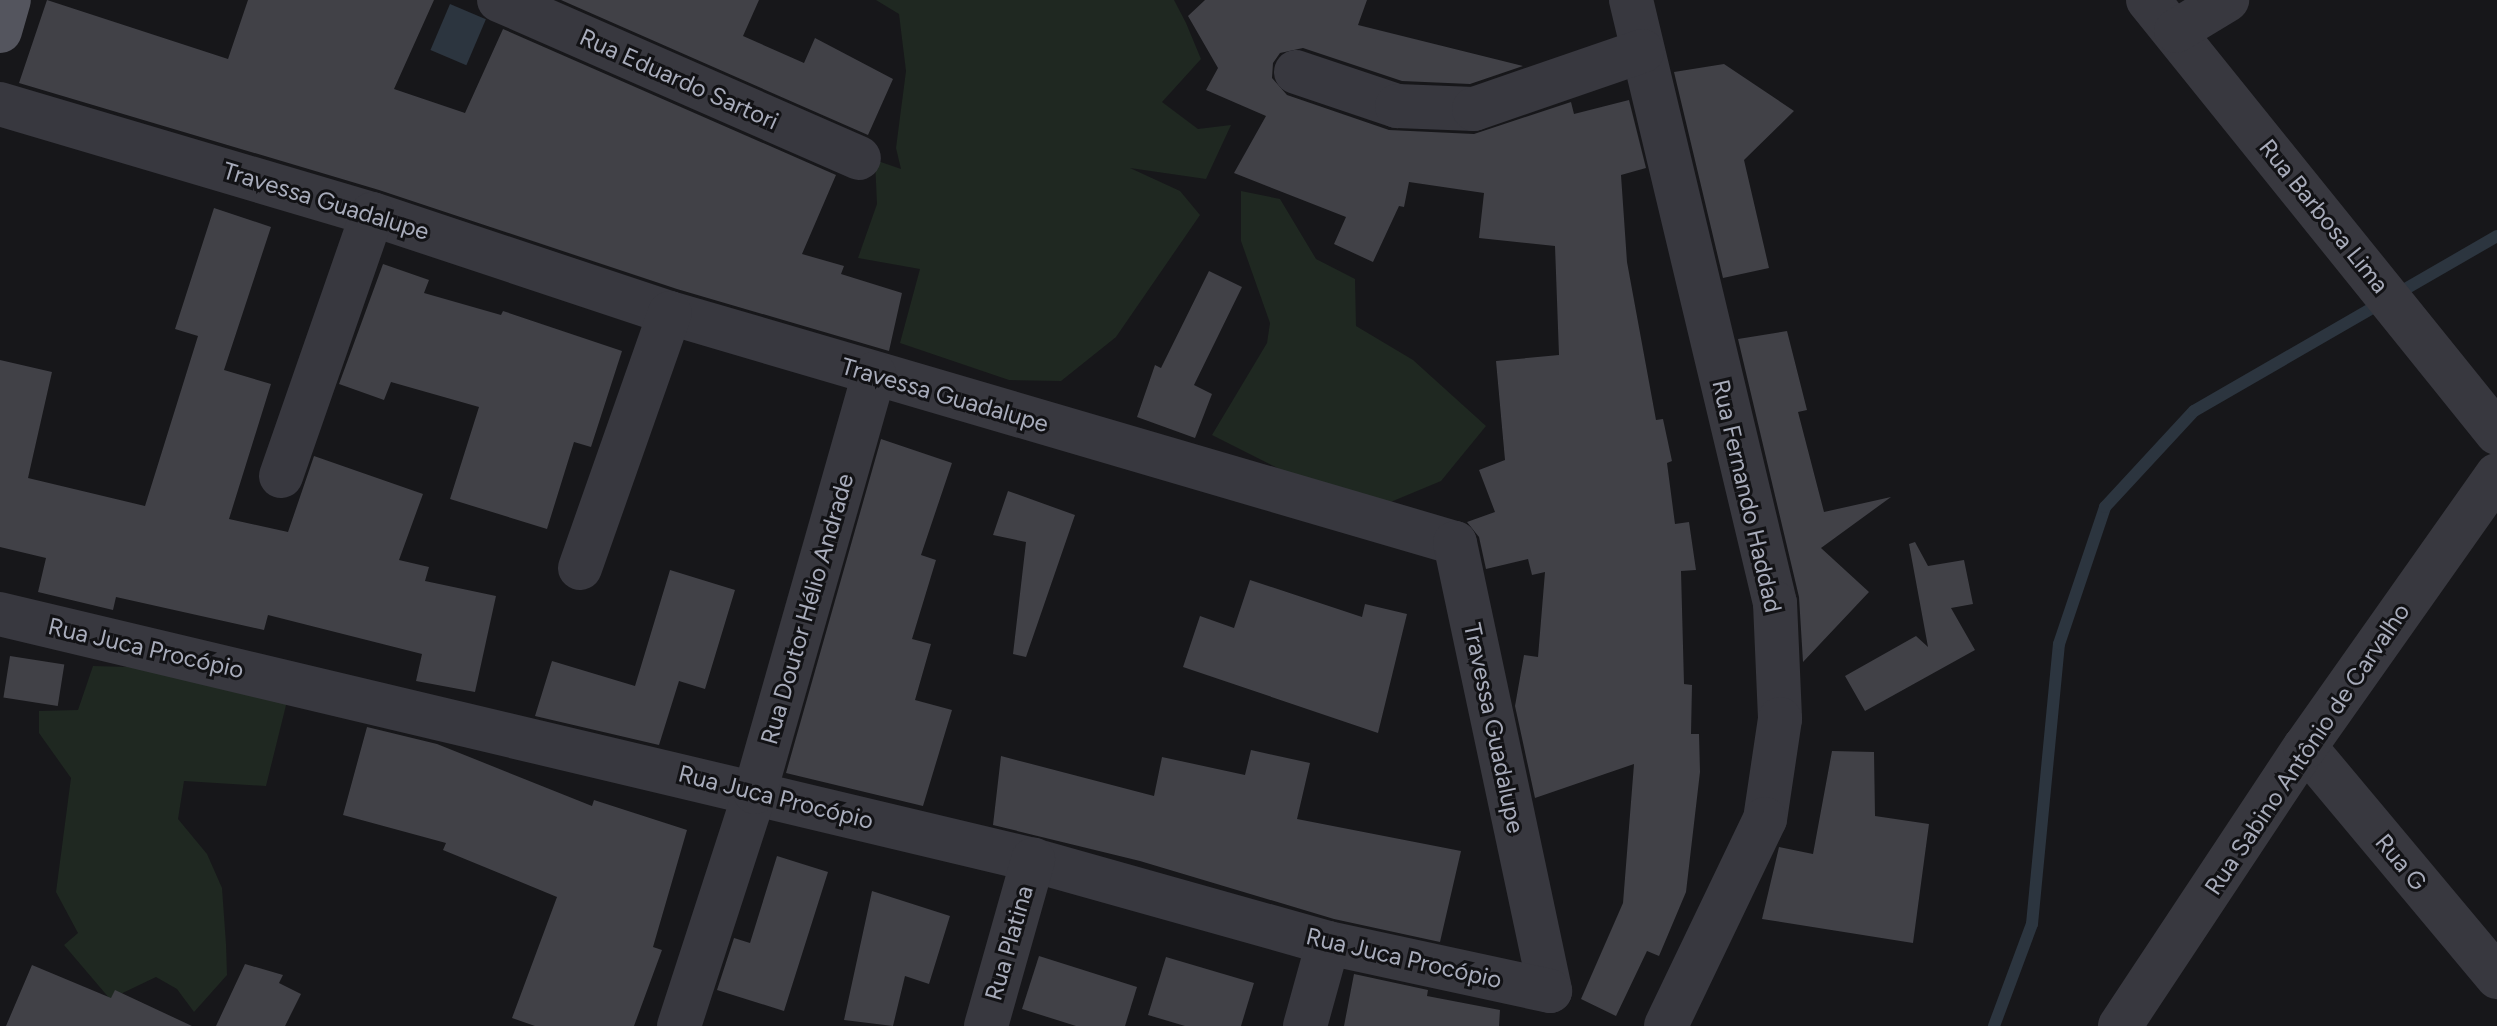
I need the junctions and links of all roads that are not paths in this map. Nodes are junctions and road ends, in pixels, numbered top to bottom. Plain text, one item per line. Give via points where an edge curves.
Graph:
1 (9, 0) edge
2 (499, 0) edge
3 (1631, 0) edge
4 (2227, 0) edge
5 (2162, 15) edge
6 (0, 31) edge
7 (1642, 51) junction
8 (1296, 72) dead end
9 (0, 104) edge
10 (859, 158) dead end
11 (372, 214) junction
12 (670, 313) junction
13 (874, 374) junction
14 (2497, 433) edge
15 (2497, 475) edge
16 (281, 476) dead end
17 (580, 568) dead end
18 (0, 614) edge
19 (2305, 747) junction
20 (755, 792) junction
21 (1033, 860) junction
22 (1328, 943) junction
23 (2497, 977) edge
24 (1550, 991) joint
25 (679, 1026) edge
26 (986, 1026) edge
27 (1305, 1026) edge
28 (1666, 1026) edge
29 (2120, 1026) edge

1 - 6 main road
2 - 10 street, Rua Eduardo Sartori
3 - 7 street, Rua Fernando Haddad
4 - 5 street
5 - 14 street, Rua Barbosa Lima
7 - 8 street via 1474,109 1397,106
7 - 28 street, Rua Fernando Haddad via 1775,603 1780,719 1765,819
9 - 11 street, Travessa Guadalupe
11 - 12 street, Travessa Guadalupe
11 - 16 street
12 - 13 street, Travessa Guadalupe
12 - 17 street
13 - 20 street, Rua Doutor Hélio Andrade
13 - 24 street, Travessa Guadalupe via 1455,543
15 - 19 street, Rua Sabino Antônio de Carvalho
18 - 20 street, Rua Juca Procópio
19 - 23 street, Rua G
19 - 29 street, Rua Sabino Antônio de Carvalho
20 - 21 street, Rua Juca Procópio
20 - 25 street, Rua Doutor Hélio Andrade
21 - 22 street, Rua Juca Procópio
21 - 26 street, Rua Platina
22 - 24 street, Rua Juca Procópio
22 - 27 street

